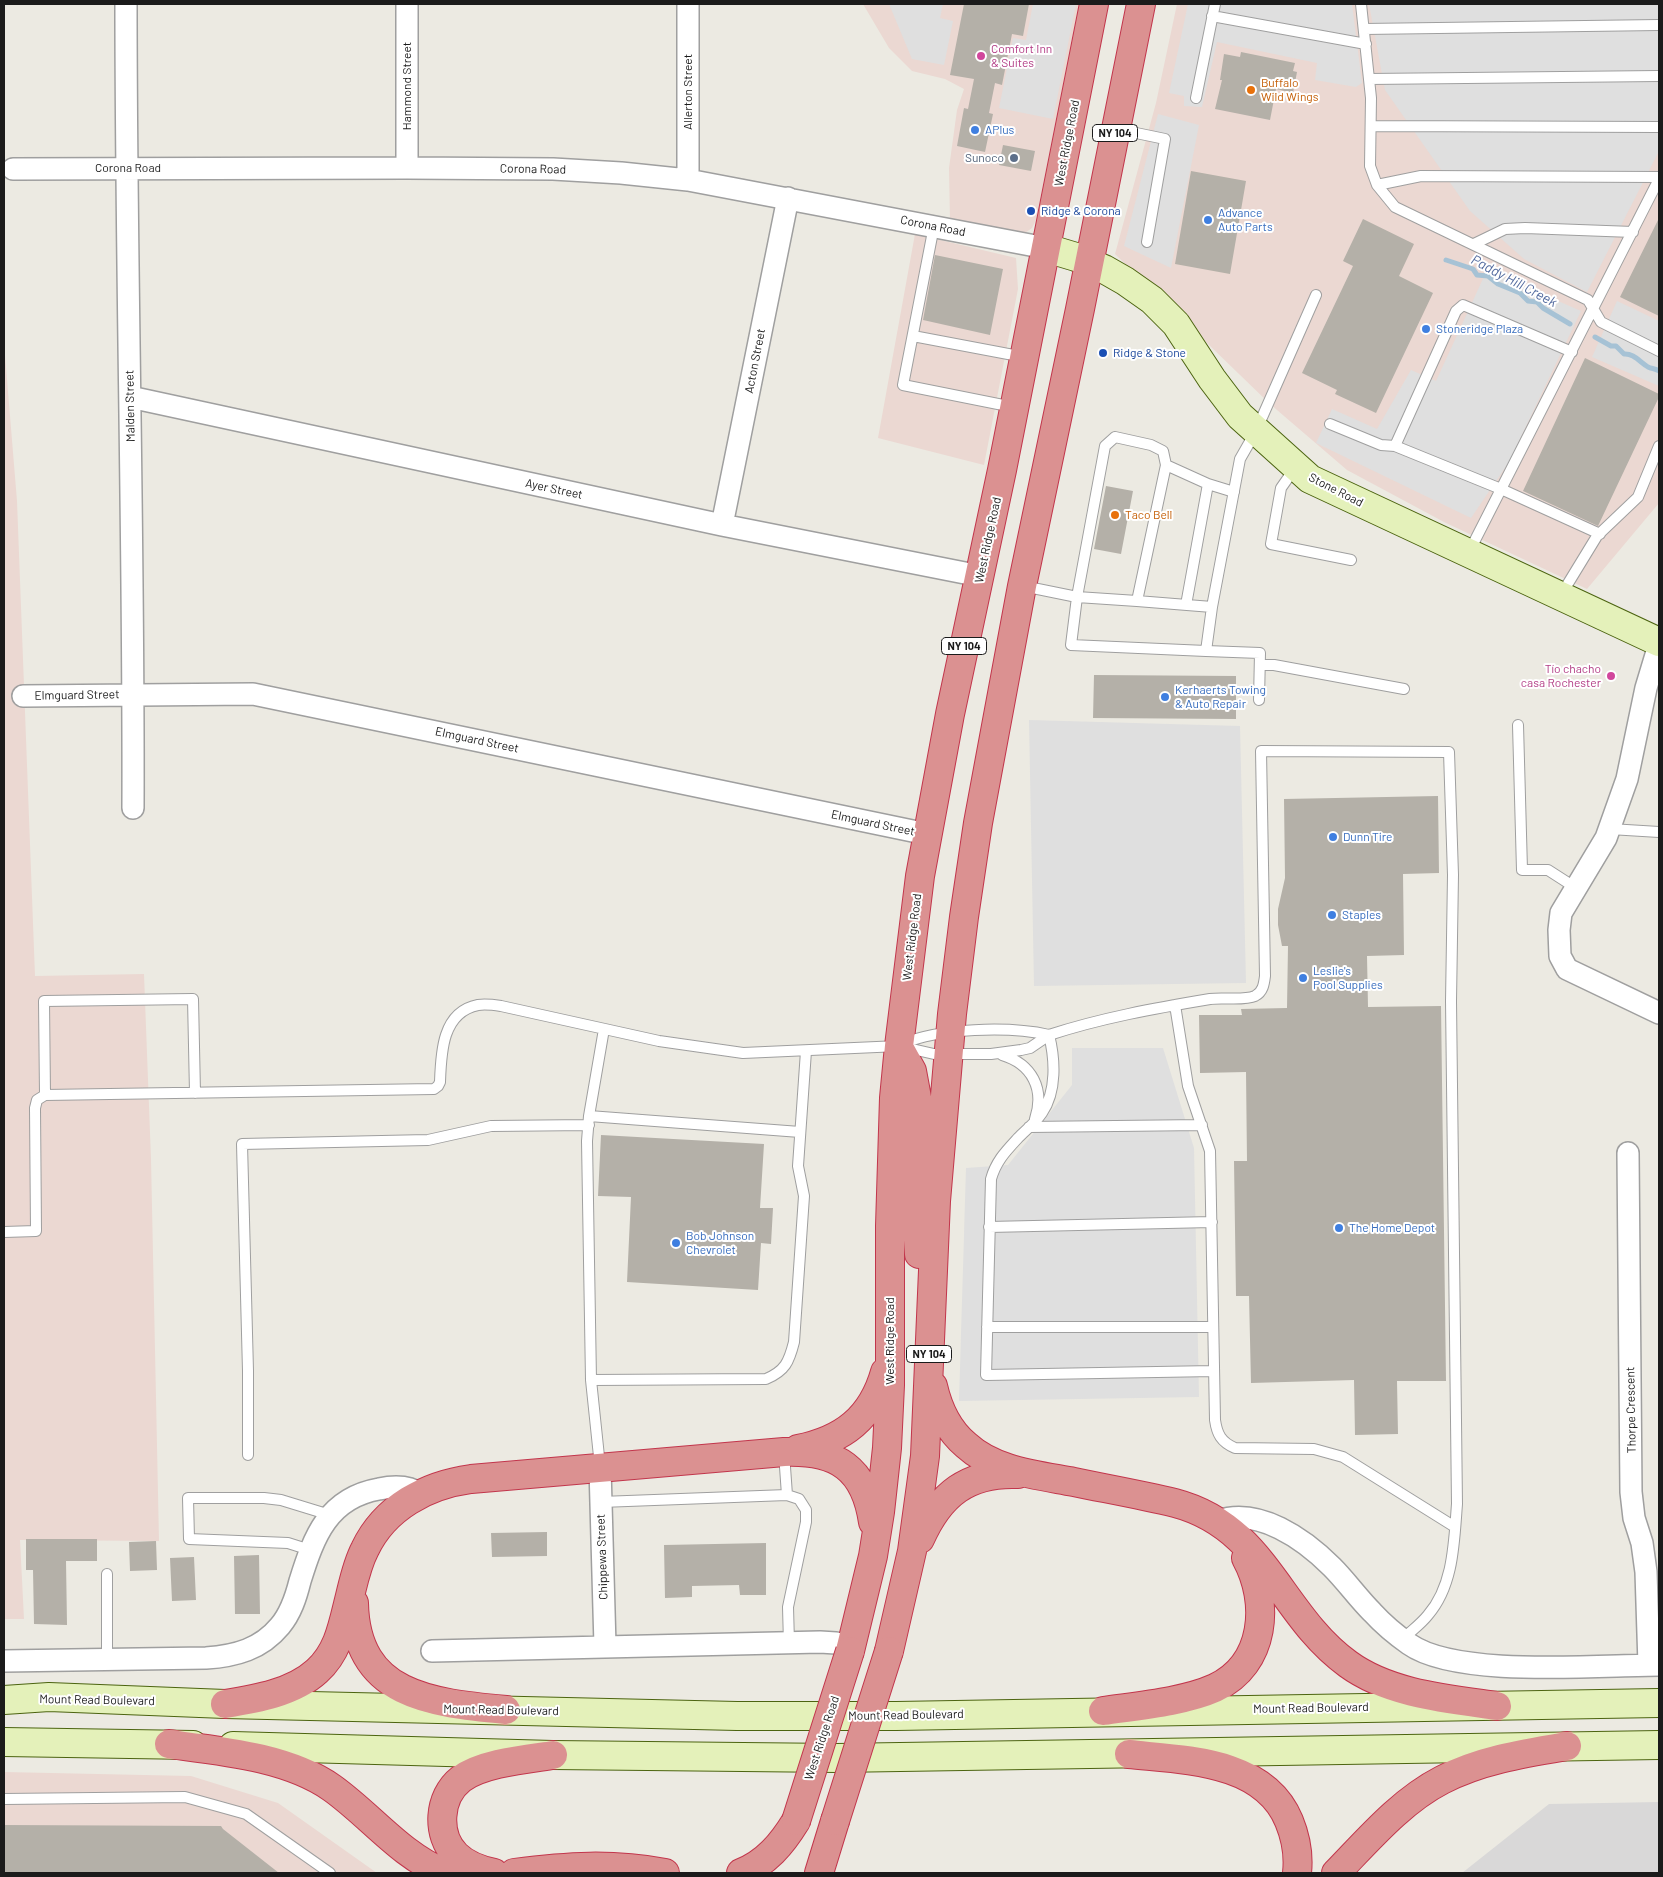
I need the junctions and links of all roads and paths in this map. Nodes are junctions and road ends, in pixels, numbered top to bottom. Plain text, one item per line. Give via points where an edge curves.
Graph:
1 (126, 4) edge
2 (407, 4) edge
3 (688, 4) edge
4 (1094, 4) edge
5 (1140, 4) edge
6 (1215, 4) edge
7 (1361, 4) edge
8 (1212, 16) junction
9 (1659, 24) edge
10 (1364, 29) junction
11 (1366, 44) junction
12 (1659, 76) edge
13 (1369, 80) junction
14 (1196, 98) dead end
15 (1371, 126) junction
16 (1659, 127) edge
17 (1116, 129) junction
18 (126, 167) junction
19 (13, 168) dead end
20 (407, 168) junction
21 (1659, 178) edge
22 (688, 180) junction
23 (1377, 184) junction
24 (788, 198) junction
25 (934, 226) junction
26 (1633, 232) junction
27 (1147, 242) dead end
28 (1474, 244) junction
29 (1046, 248) junction
30 (1090, 262) junction
31 (1316, 294) dead end
32 (1594, 309) junction
33 (913, 336) junction
34 (1659, 351) edge
35 (1572, 352) junction
36 (1025, 357) junction
37 (130, 397) junction
38 (1015, 408) junction
39 (1330, 424) dead end
40 (1256, 431) junction
41 (1395, 446) junction
42 (1659, 446) edge
43 (1166, 465) junction
44 (1296, 467) junction
45 (1208, 484) junction
46 (1501, 489) junction
47 (1234, 492) junction
48 (722, 525) junction
49 (1600, 534) junction
50 (1468, 553) junction
51 (1351, 560) dead end
52 (980, 576) junction
53 (1022, 586) junction
54 (1560, 596) junction
55 (1077, 597) junction
56 (1138, 601) junction
57 (1186, 605) junction
58 (1212, 606) junction
59 (1659, 643) edge
60 (1206, 651) junction
61 (1260, 665) junction
62 (1404, 689) dead end
63 (134, 694) junction
64 (23, 696) dead end
65 (1259, 700) dead end
66 (1518, 725) dead end
67 (133, 808) dead end
68 (1610, 829) junction
69 (1659, 832) edge
70 (926, 834) junction
71 (1576, 888) junction
72 (1175, 1005) junction
73 (1659, 1013) edge
74 (604, 1029) junction
75 (1049, 1034) junction
76 (949, 1043) junction
77 (899, 1046) junction
78 (806, 1051) junction
79 (991, 1054) junction
80 (195, 1093) junction
81 (46, 1095) junction
82 (589, 1120) junction
83 (1202, 1124) junction
84 (1031, 1125) junction
85 (800, 1132) junction
86 (1628, 1153) dead end
87 (1212, 1222) junction
88 (989, 1227) junction
89 (4, 1232) edge
90 (930, 1317) junction
91 (987, 1327) junction
92 (1213, 1327) junction
93 (890, 1346) junction
94 (929, 1362) junction
95 (1214, 1371) junction
96 (591, 1380) junction
97 (784, 1452) junction
98 (248, 1455) dead end
99 (600, 1468) junction
100 (1037, 1475) junction
101 (420, 1494) junction
102 (787, 1495) junction
103 (601, 1502) junction
104 (330, 1515) junction
105 (1218, 1521) junction
106 (1455, 1527) junction
107 (310, 1550) junction
108 (872, 1556) junction
109 (107, 1574) dead end
110 (356, 1574) junction
111 (906, 1583) junction
112 (1403, 1639) junction
113 (789, 1642) junction
114 (605, 1646) junction
115 (850, 1649) junction
116 (432, 1651) dead end
117 (107, 1660) junction
118 (4, 1661) edge
119 (1654, 1665) edge
120 (4, 1692) edge
121 (49, 1697) junction
122 (4, 1700) edge
123 (1659, 1703) edge
124 (225, 1704) junction
125 (1497, 1706) junction
126 (506, 1710) junction
127 (1103, 1711) junction
128 (4, 1742) edge
129 (169, 1744) junction
130 (1659, 1745) edge
131 (1567, 1746) junction
132 (553, 1754) junction
133 (1129, 1754) junction
134 (4, 1799) edge
135 (796, 1821) junction
136 (330, 1873) edge
137 (444, 1873) edge
138 (494, 1873) edge
139 (514, 1873) edge
140 (665, 1873) edge
141 (741, 1873) edge
142 (780, 1873) edge
143 (819, 1873) edge
144 (1297, 1873) edge
145 (1336, 1873) edge

1 - 18 street, Malden Street
2 - 20 street, Hammond Street
3 - 22 street, Allerton Street
4 - 29 highway, West Ridge Road / NY 104
5 - 17 highway, NY 104
6 - 8 lane
7 - 10 lane
8 - 11 lane
8 - 14 lane
9 - 10 lane
10 - 11 lane
11 - 13 lane
12 - 13 lane
13 - 15 lane
15 - 16 lane
15 - 23 lane via 1370,166
17 - 27 lane via 1165,139
17 - 30 highway, NY 104
18 - 19 street, Corona Road
18 - 20 street, Corona Road
18 - 37 street, Malden Street
20 - 22 street, Corona Road via 553,169
21 - 23 lane via 1430,176
21 - 26 lane
22 - 24 street, Corona Road
23 - 28 lane via 1395,207
24 - 25 street, Corona Road
24 - 48 street, Acton Street
25 - 29 street, Corona Road
25 - 33 lane
26 - 28 lane via 1506,229
26 - 32 lane
28 - 32 lane via 1588,300
29 - 30 main road, Stone Road
29 - 36 highway, West Ridge Road / NY 104
30 - 40 main road, Stone Road via 1125,280 1163,310 1226,399
30 - 53 highway, NY 104
31 - 40 lane
32 - 34 lane via 1601,322
32 - 35 lane
33 - 36 lane
33 - 38 lane via 903,385
35 - 41 lane via 1464,305 1456,311
35 - 46 lane
36 - 38 highway, West Ridge Road / NY 104
37 - 48 street, Ayer Street
37 - 63 street, Malden Street
38 - 52 highway, West Ridge Road / NY 104
39 - 41 lane via 1381,445
40 - 44 main road, Stone Road
40 - 47 lane via 1240,459
41 - 46 lane
42 - 49 lane via 1638,497
43 - 45 lane
43 - 55 lane via 1163,451 1151,445 1115,436 1105,446
43 - 56 lane
44 - 50 main road, Stone Road via 1310,479
44 - 51 lane via 1281,488 1271,544
45 - 47 lane
45 - 57 lane
46 - 49 lane
46 - 50 lane
47 - 58 lane
48 - 52 street, Ayer Street
49 - 54 lane
50 - 54 main road, Stone Road
52 - 70 highway, West Ridge Road / NY 104
53 - 55 lane
53 - 76 highway, NY 104 via 974,852
54 - 59 main road, Stone Road
55 - 56 lane
55 - 60 lane via 1071,645
56 - 57 lane
57 - 58 lane
58 - 60 lane
59 - 68 street via 1627,779
60 - 61 lane via 1260,652
61 - 62 lane
61 - 65 lane
63 - 64 street, Elmguard Street
63 - 67 street, Malden Street
63 - 70 street, Elmguard Street via 253,694
66 - 71 lane via 1522,870 1548,870
68 - 69 lane
68 - 71 street
70 - 77 highway, West Ridge Road / NY 104
71 - 73 street via 1561,913 1559,930 1560,956 1567,969
72 - 75 lane
72 - 83 lane via 1188,1086
72 - 106 lane via 1255,996 1264,985 1261,751 1449,752 1458,1486
74 - 78 lane via 722,1051
74 - 80 lane via 501,1006 477,1005 466,1010 449,1027 442,1047 440,1082 434,1089
74 - 82 lane
75 - 76 lane via 1015,1030
75 - 79 lane via 1030,1048
75 - 84 lane via 1053,1066 1051,1095
76 - 77 lane via 918,1052
76 - 77 lane via 923,1036
76 - 79 lane
76 - 90 highway, NY 104
77 - 78 lane
77 - 90 highway via 912,1072 917,1098 913,1170 917,1244
77 - 93 highway, West Ridge Road / NY 104 via 891,1194
78 - 85 lane
79 - 84 lane via 1018,1062 1035,1080 1039,1097
80 - 81 lane
80 - 81 lane via 193,999 44,1001
81 - 89 lane via 37,1100 35,1108 36,1231
82 - 85 lane
82 - 96 lane
82 - 98 lane via 491,1126 428,1140 242,1144
83 - 84 lane
83 - 87 lane via 1210,1151
84 - 88 lane via 1004,1152 994,1169
85 - 96 lane via 798,1166 804,1196 794,1342 790,1359 779,1373 766,1379
86 - 119 street, Thorpe Crescent via 1631,1492 1646,1572
87 - 88 lane
87 - 92 lane
88 - 91 lane
90 - 94 highway, NY 104
91 - 92 lane
91 - 95 lane via 986,1375
92 - 95 lane
93 - 97 highway via 884,1376 870,1407 857,1422 828,1441
93 - 108 highway, West Ridge Road / NY 104 via 887,1448
94 - 100 highway via 939,1407 957,1437 974,1452 993,1462
94 - 111 highway, NY 104 via 925,1456
95 - 106 lane via 1216,1428 1225,1444 1246,1449 1314,1449 1344,1457
96 - 99 lane
97 - 99 highway
97 - 102 lane
97 - 108 highway via 823,1455 853,1472 862,1484 872,1511
99 - 101 highway via 461,1480
99 - 103 street, Chippewa Street
100 - 105 highway via 1175,1503 1197,1509
100 - 111 highway via 988,1475 953,1491 939,1505 927,1525 915,1550
101 - 104 street via 394,1486 372,1490 347,1500
101 - 110 highway via 398,1508 376,1531 365,1548
102 - 103 lane
102 - 113 lane via 800,1499 806,1510 788,1606
103 - 114 street, Chippewa Street
104 - 107 street
104 - 107 lane via 281,1500 188,1498 189,1540 288,1543
105 - 112 street via 1235,1516 1250,1518 1280,1529 1300,1541 1321,1557 1372,1612
105 - 125 highway via 1249,1547 1325,1644 1360,1672 1399,1688
105 - 127 highway via 1244,1554 1254,1572 1259,1592 1261,1620 1249,1656 1231,1678 1207,1691
106 - 112 lane via 1442,1592 1428,1615
107 - 117 street via 286,1619 269,1638 247,1652 206,1658
108 - 115 highway, West Ridge Road / NY 104
109 - 117 lane
110 - 124 highway via 338,1642 318,1670 285,1690
110 - 126 highway via 354,1609 360,1641 366,1657 384,1678 401,1688 432,1698
111 - 143 highway, NY 104, bridge via 889,1651
112 - 119 street via 1429,1654 1475,1663 1534,1667
113 - 114 street
113 - 115 street via 828,1642
114 - 116 street
115 - 135 highway, West Ridge Road / NY 104, bridge
117 - 118 street
120 - 121 main road
121 - 122 main road, Mount Read Boulevard
121 - 124 main road, Mount Read Boulevard
123 - 125 main road, Mount Read Boulevard
124 - 126 main road, Mount Read Boulevard
125 - 127 main road, Mount Read Boulevard
126 - 127 main road, Mount Read Boulevard via 737,1716
128 - 129 main road
129 - 132 main road
129 - 137 highway via 274,1762 312,1775 340,1794 404,1849
130 - 131 main road
131 - 133 main road
131 - 145 highway via 1496,1760 1441,1780 1401,1809
132 - 133 main road via 837,1758
132 - 138 highway via 474,1772 462,1779 448,1795 443,1809 443,1825 450,1847 470,1865
133 - 144 highway via 1221,1768 1249,1777 1264,1786 1277,1800 1291,1825 1298,1854
134 - 136 lane via 185,1797 246,1814
135 - 141 highway via 772,1853 757,1866
135 - 142 highway, West Ridge Road / NY 104
139 - 140 highway via 603,1865

